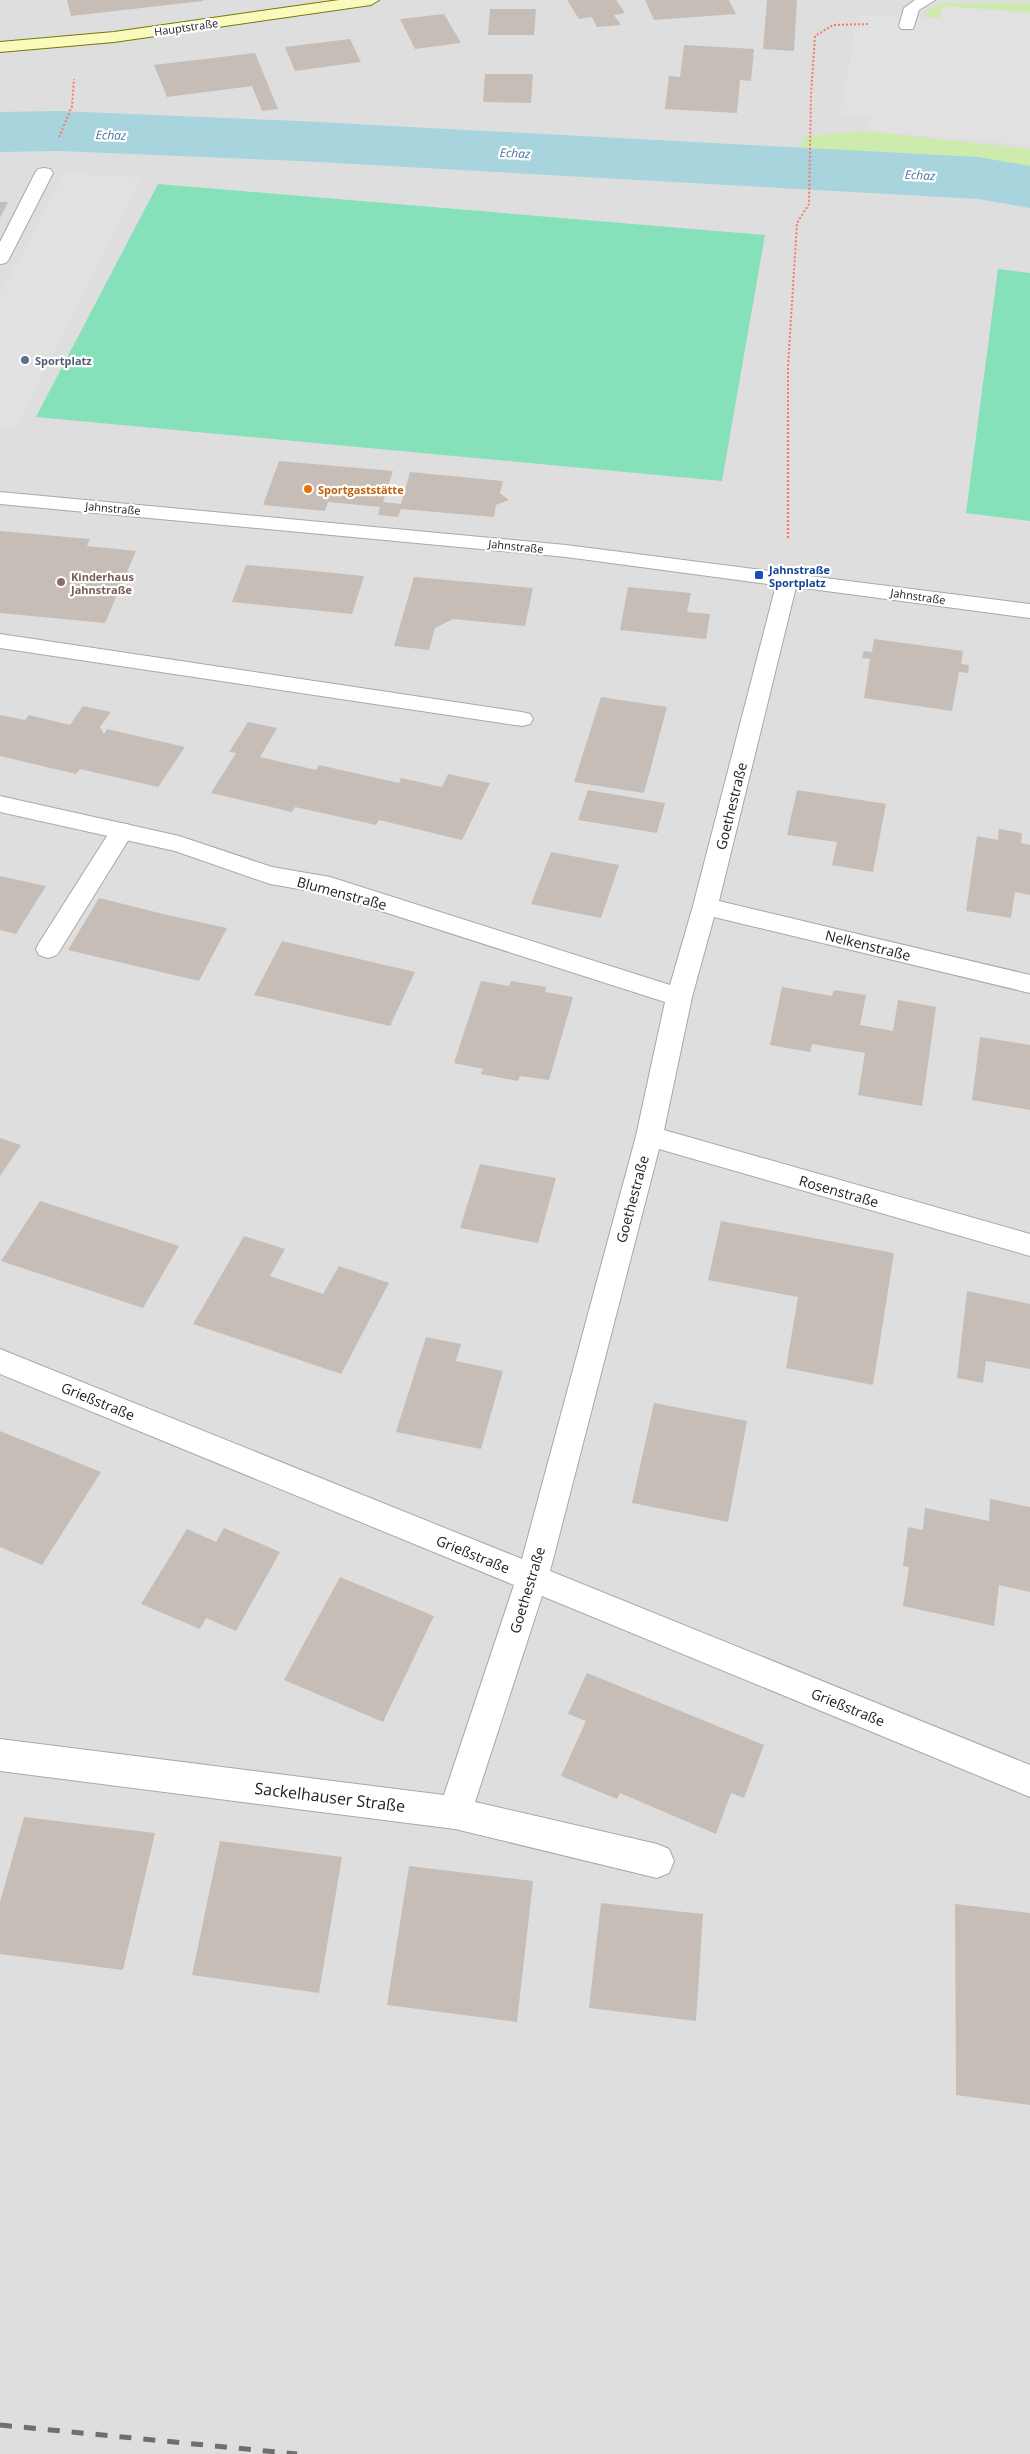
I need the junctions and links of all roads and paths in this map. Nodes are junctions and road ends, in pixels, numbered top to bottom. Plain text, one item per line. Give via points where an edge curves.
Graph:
1 (371, 0) edge
2 (927, 0) edge
3 (907, 26) joint
4 (0, 48) edge
5 (44, 173) dead end
6 (0, 259) edge
7 (0, 498) edge
8 (788, 578) junction
9 (1030, 611) edge
10 (0, 641) edge
11 (522, 719) dead end
12 (0, 804) edge
13 (122, 831) junction
14 (705, 906) junction
15 (48, 949) dead end
16 (1030, 984) edge
17 (679, 997) junction
18 (649, 1136) junction
19 (1030, 1245) edge
20 (0, 1361) edge
21 (532, 1578) junction
22 (0, 1755) edge
23 (1030, 1781) edge
24 (455, 1813) junction
25 (657, 1861) dead end

1 - 4 main road, Hauptstraße via 114,37
2 - 3 street via 912,8
3 - 8 path via 833,24 815,36 810,197 805,213 797,223 788,366
5 - 6 street
7 - 8 street, Jahnstraße via 517,546
8 - 9 street, Jahnstraße
8 - 14 street, Goethestraße
10 - 11 street
12 - 13 street, Blumenstraße
13 - 15 street
13 - 17 street, Blumenstraße via 180,844 270,875 330,886
14 - 16 street, Nelkenstraße
14 - 17 street, Goethestraße
17 - 18 street, Goethestraße
18 - 19 street, Rosenstraße
18 - 21 street, Goethestraße
20 - 21 street, Grießstraße
21 - 23 street, Grießstraße
21 - 24 street, Goethestraße
22 - 24 street, Sackelhauser Straße
24 - 25 street, Sackelhauser Straße

